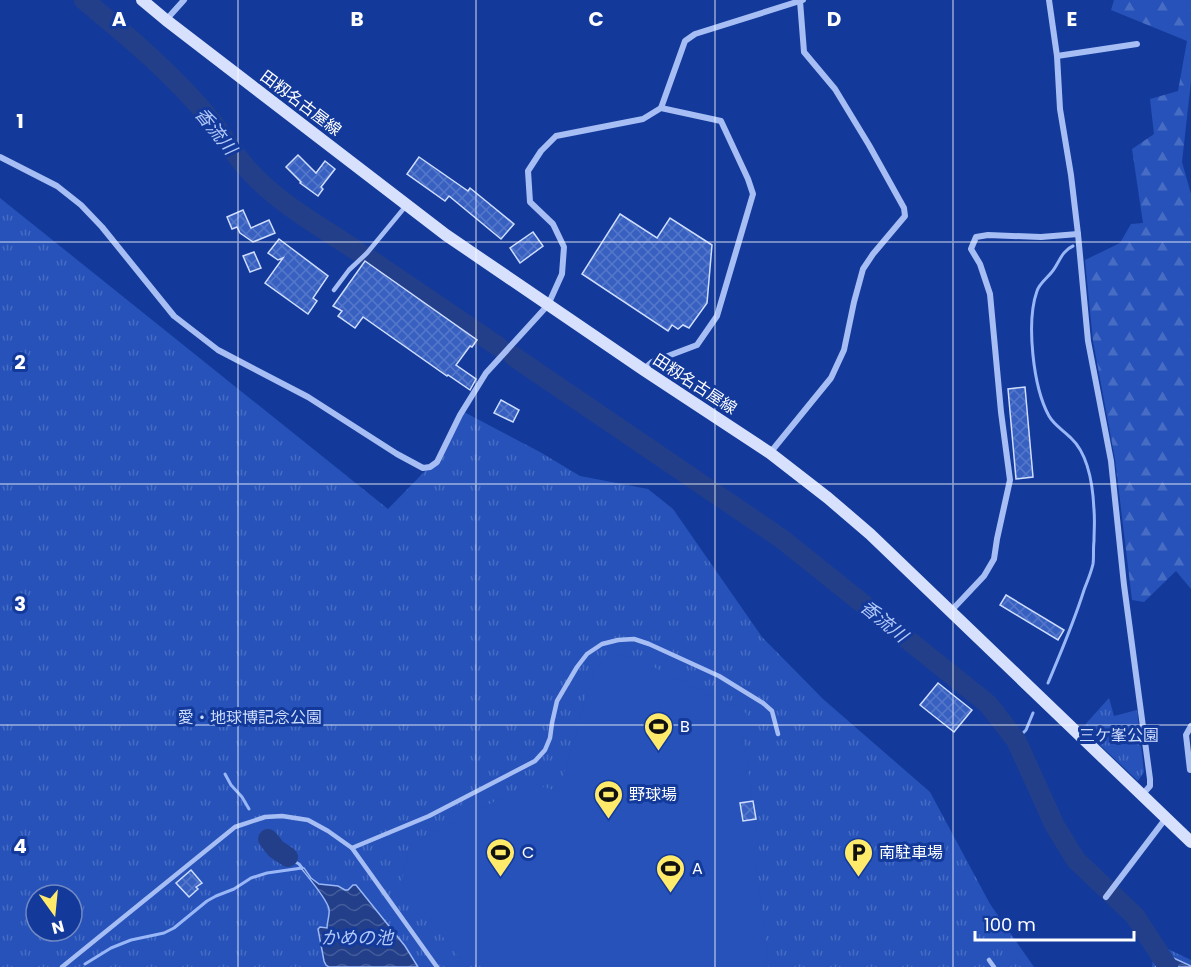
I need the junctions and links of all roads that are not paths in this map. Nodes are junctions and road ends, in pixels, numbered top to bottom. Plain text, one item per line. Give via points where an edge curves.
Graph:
1 (142, 0) edge
2 (184, 0) edge
3 (802, 0) edge
4 (1049, 0) edge
5 (166, 20) junction
6 (1137, 44) dead end
7 (1057, 56) junction
8 (661, 108) junction
9 (0, 157) edge
10 (407, 205) junction
11 (1078, 234) junction
12 (334, 290) dead end
13 (548, 305) junction
14 (644, 370) junction
15 (770, 453) junction
16 (951, 611) junction
17 (1191, 726) edge
18 (778, 734) dead end
19 (1191, 770) edge
20 (1142, 795) junction
21 (1166, 818) junction
22 (1191, 842) edge
23 (352, 848) junction
24 (1106, 897) dead end
25 (989, 960) dead end
26 (62, 967) edge
27 (437, 967) edge
28 (994, 967) edge

1 - 5 main road, 田籾名古屋線
2 - 5 street
3 - 8 street via 695,34 685,41
3 - 15 street via 804,52 835,89 905,216 863,269 844,350 831,378
4 - 7 street
5 - 10 main road, 田籾名古屋線
6 - 7 street
7 - 11 street via 1060,109
8 - 13 street via 643,119 556,136 528,171 530,202 553,224 564,247 562,274
8 - 14 street via 721,121 753,194 717,316 697,345 652,362
9 - 13 street via 57,186 81,205 174,316 218,350 308,397 423,468 437,462 486,373
10 - 12 lane
10 - 13 main road, 田籾名古屋線
11 - 16 street via 975,237 971,249 990,294 1010,480 994,559 984,576
11 - 20 street via 1088,341 1111,461 1150,779 1150,786
13 - 14 main road, 田籾名古屋線
14 - 15 main road, 田籾名古屋線
15 - 16 main road, 田籾名古屋線 via 870,534
16 - 20 main road, 田籾名古屋線
17 - 19 street via 1186,735
18 - 23 lane via 772,711 719,675 634,639 602,644 587,654 557,701 550,738 535,761 429,816
20 - 21 main road, 田籾名古屋線
21 - 22 main road, 田籾名古屋線
21 - 24 street
23 - 26 lane via 308,820 265,817 235,826
23 - 27 lane
25 - 28 lane

